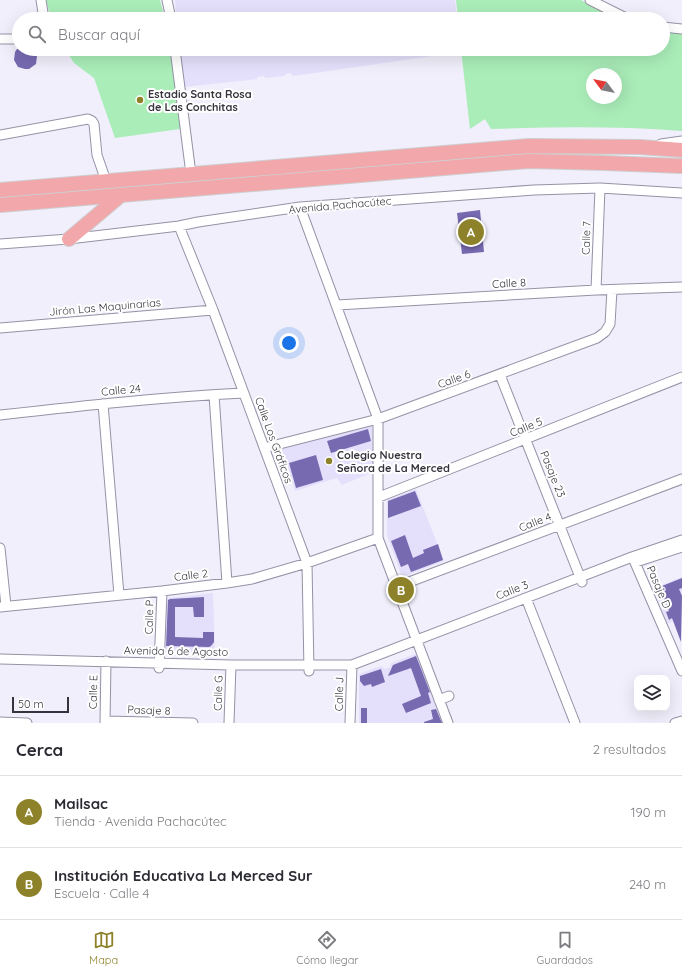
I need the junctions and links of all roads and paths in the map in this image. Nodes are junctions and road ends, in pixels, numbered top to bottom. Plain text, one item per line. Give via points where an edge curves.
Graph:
1 (41, 0) edge
2 (168, 0) edge
3 (590, 0) edge
4 (43, 12) edge
5 (170, 12) edge
6 (614, 12) edge
7 (670, 28) edge
8 (682, 29) edge
9 (0, 39) edge
10 (12, 39) edge
11 (176, 56) edge
12 (0, 135) edge
13 (682, 141) edge
14 (619, 147) junction
15 (640, 147) junction
16 (682, 150) edge
17 (617, 163) junction
18 (682, 166) edge
19 (191, 174) junction
20 (106, 181) junction
21 (600, 188) junction
22 (0, 190) edge
23 (682, 193) edge
24 (121, 195) junction
25 (0, 205) edge
26 (300, 207) junction
27 (179, 226) junction
28 (70, 239) junction
29 (0, 244) edge
30 (682, 287) edge
31 (596, 290) junction
32 (612, 290) junction
33 (336, 305) junction
34 (213, 310) junction
35 (0, 328) edge
36 (500, 375) junction
37 (682, 377) edge
38 (244, 394) junction
39 (214, 395) junction
40 (103, 404) junction
41 (0, 415) edge
42 (378, 420) junction
43 (526, 440) junction
44 (264, 448) junction
45 (682, 479) edge
46 (379, 497) junction
47 (560, 525) junction
48 (378, 538) junction
49 (682, 540) edge
50 (682, 547) edge
51 (0, 548) edge
52 (634, 560) junction
53 (307, 563) junction
54 (582, 580) junction
55 (227, 583) junction
56 (396, 587) junction
57 (162, 591) junction
58 (119, 595) junction
59 (528, 600) junction
60 (3, 606) edge
61 (417, 643) junction
62 (0, 659) edge
63 (0, 664) edge
64 (106, 664) junction
65 (159, 665) junction
66 (231, 667) junction
67 (309, 668) junction
68 (351, 669) junction
69 (682, 671) edge
70 (449, 696) dead end
71 (439, 700) junction
72 (682, 721) edge
73 (0, 722) edge
74 (105, 722) edge
75 (27, 723) edge
76 (192, 723) edge
77 (229, 723) edge
78 (350, 723) edge
79 (448, 723) edge
80 (575, 723) edge
81 (676, 723) edge

1 - 4 street
2 - 5 street
3 - 6 street
7 - 8 street
9 - 10 street
11 - 19 street
12 - 20 street via 88,119 94,124 97,155
13 - 15 street
14 - 15 main road
14 - 17 main road
14 - 19 main road via 529,146
15 - 16 main road
17 - 18 main road
17 - 24 main road via 529,161
19 - 20 main road
20 - 22 main road
21 - 23 street, Avenida Pachacútec
21 - 26 street, Avenida Pachacútec via 534,190
21 - 31 street, Calle 7
24 - 25 main road
24 - 28 main road
26 - 27 street, Avenida Pachacútec
26 - 33 street
27 - 28 street, Avenida Pachacútec
27 - 34 street, Calle Los Gráficos
28 - 29 street, Avenida Pachacútec
30 - 32 street, Calle 8
31 - 32 street, Calle 8
31 - 33 street, Calle 8
32 - 36 street, Calle 6 via 610,324 605,332 597,338
33 - 42 street
34 - 35 street, Jirón Las Maquinarias
34 - 38 street, Calle Los Gráficos
36 - 42 street, Calle 6
36 - 43 street, Pasaje 23
37 - 43 street, Calle 5
38 - 39 street, Calle 24
38 - 44 street, Calle Los Gráficos
39 - 40 street, Calle 24
39 - 55 street
40 - 41 street, Calle 24
40 - 58 street
42 - 44 street, Calle 6
42 - 46 street
43 - 46 street, Calle 5
43 - 47 street, Pasaje 23
44 - 53 street, Calle Los Gráficos
45 - 47 street, Calle 4
46 - 48 street
47 - 54 street, Pasaje 23
47 - 56 street, Calle 4
48 - 53 street, Calle 2
48 - 56 street
49 - 52 street, Calle 3
50 - 52 street, Calle 3
51 - 60 street
52 - 54 street, Calle 3
52 - 69 street, Pasaje D
53 - 55 street, Calle 2 via 252,579
53 - 67 street, Calle Los Gráficos
54 - 59 street, Calle 3
55 - 57 street, Calle 2
56 - 61 street
57 - 58 street, Calle 2
57 - 65 street, Calle P
58 - 60 street, Calle 2
59 - 61 street, Calle 3
59 - 80 street
61 - 68 street, Calle 3
61 - 71 street
62 - 64 street, Avenida 6 de Agosto
63 - 64 street, Avenida 6 de Agosto
64 - 65 street, Avenida 6 de Agosto
64 - 74 street, Calle E
65 - 66 street, Avenida 6 de Agosto
66 - 67 street, Avenida 6 de Agosto
66 - 77 street, Calle G
67 - 68 street, Avenida 6 de Agosto
68 - 78 street, Calle J
70 - 71 street
71 - 79 street
72 - 81 street
73 - 75 street
74 - 76 street, Pasaje 8

